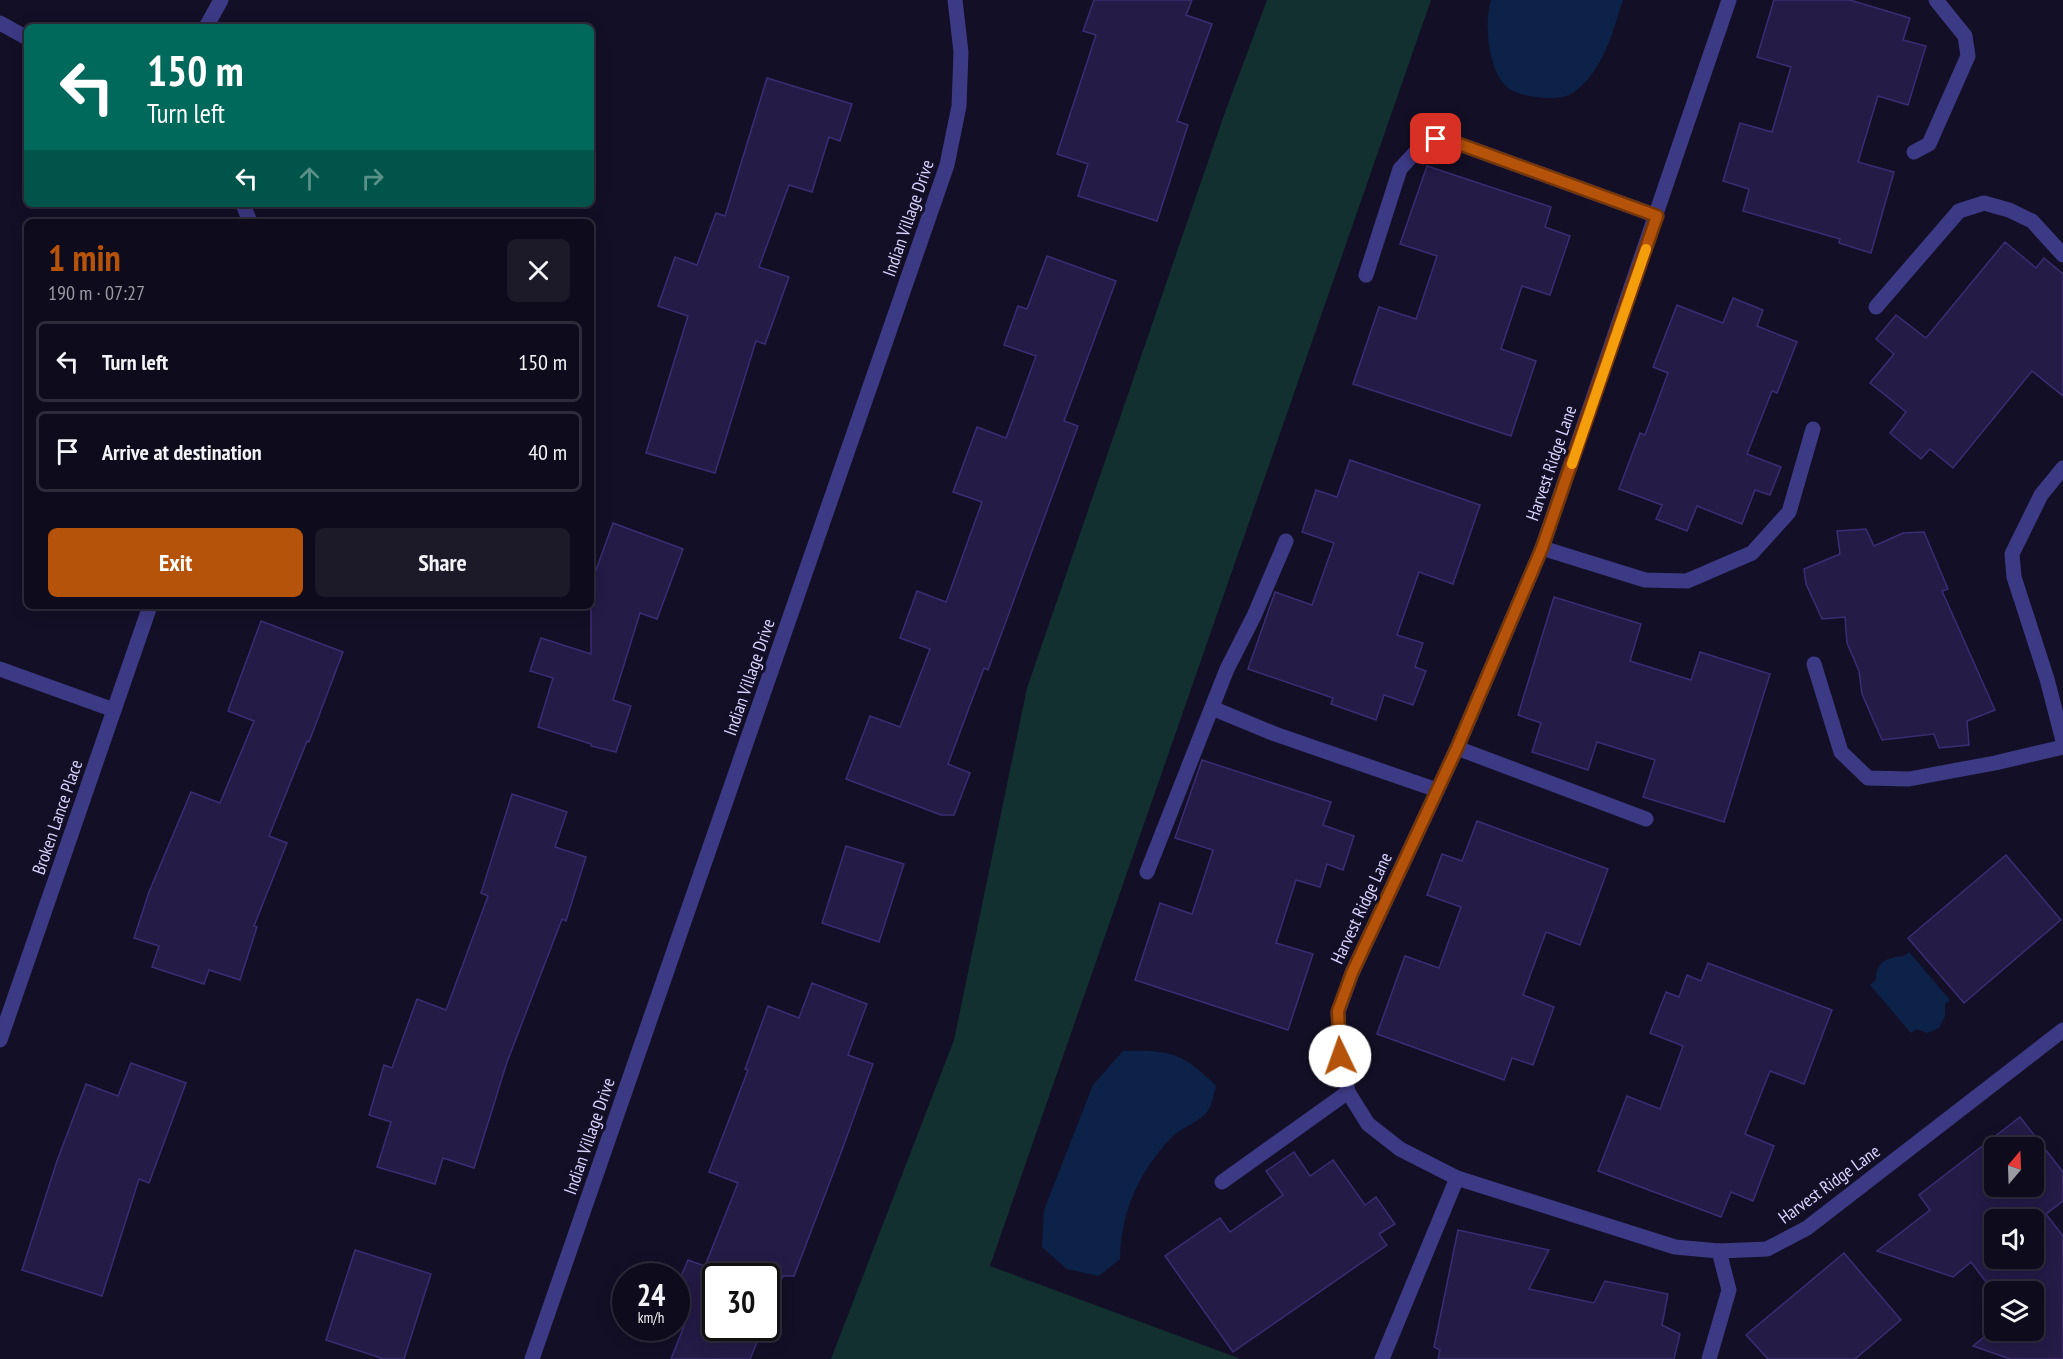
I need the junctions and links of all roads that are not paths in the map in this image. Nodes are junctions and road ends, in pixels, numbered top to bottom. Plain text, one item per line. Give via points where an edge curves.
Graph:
1 (221, 0) edge
2 (955, 0) edge
3 (1729, 0) edge
4 (1936, 0) edge
5 (0, 23) edge
6 (208, 24) edge
7 (24, 37) edge
8 (1914, 152) dead end
9 (1657, 216) junction
10 (2063, 255) edge
11 (1366, 275) dead end
12 (1876, 307) dead end
13 (1813, 429) dead end
14 (2063, 468) edge
15 (1286, 541) dead end
16 (1542, 548) junction
17 (149, 609) edge
18 (1814, 664) dead end
19 (0, 669) edge
20 (1212, 708) junction
21 (114, 710) junction
22 (2063, 741) edge
23 (2063, 747) edge
24 (1457, 748) junction
25 (1437, 790) junction
26 (1646, 819) dead end
27 (1147, 872) dead end
28 (2063, 1030) edge
29 (0, 1040) edge
30 (1348, 1092) junction
31 (1457, 1178) junction
32 (1222, 1182) dead end
33 (1719, 1251) junction
34 (532, 1359) edge
35 (1382, 1359) edge
36 (1709, 1359) edge

1 - 6 street
2 - 34 street, Indian Village Drive via 961,52 959,106 947,165
3 - 9 street, Harvest Ridge Lane
4 - 8 street via 1965,36 1968,56 1929,144
5 - 7 street
9 - 11 street via 1448,140 1436,139 1423,144 1400,169
9 - 16 street, Harvest Ridge Lane
10 - 12 street via 2032,220 1984,203 1959,211
13 - 16 street via 1789,512 1752,553 1687,581 1645,580
14 - 22 street via 2041,495 2012,554 2014,577
15 - 20 street
16 - 24 street, Harvest Ridge Lane
17 - 21 street, Broken Lance Place
18 - 23 street via 1841,752 1868,778 1909,779
19 - 21 street
20 - 25 street
20 - 27 street
21 - 29 street, Broken Lance Place
24 - 25 street, Harvest Ridge Lane
24 - 26 street
25 - 30 street, Harvest Ridge Lane via 1338,1011 1340,1056
28 - 33 street, Harvest Ridge Lane via 1807,1228 1767,1249
30 - 31 street, Harvest Ridge Lane via 1368,1124 1400,1149
30 - 32 street
31 - 33 street, Harvest Ridge Lane via 1675,1247
31 - 35 street
33 - 36 street via 1729,1290

